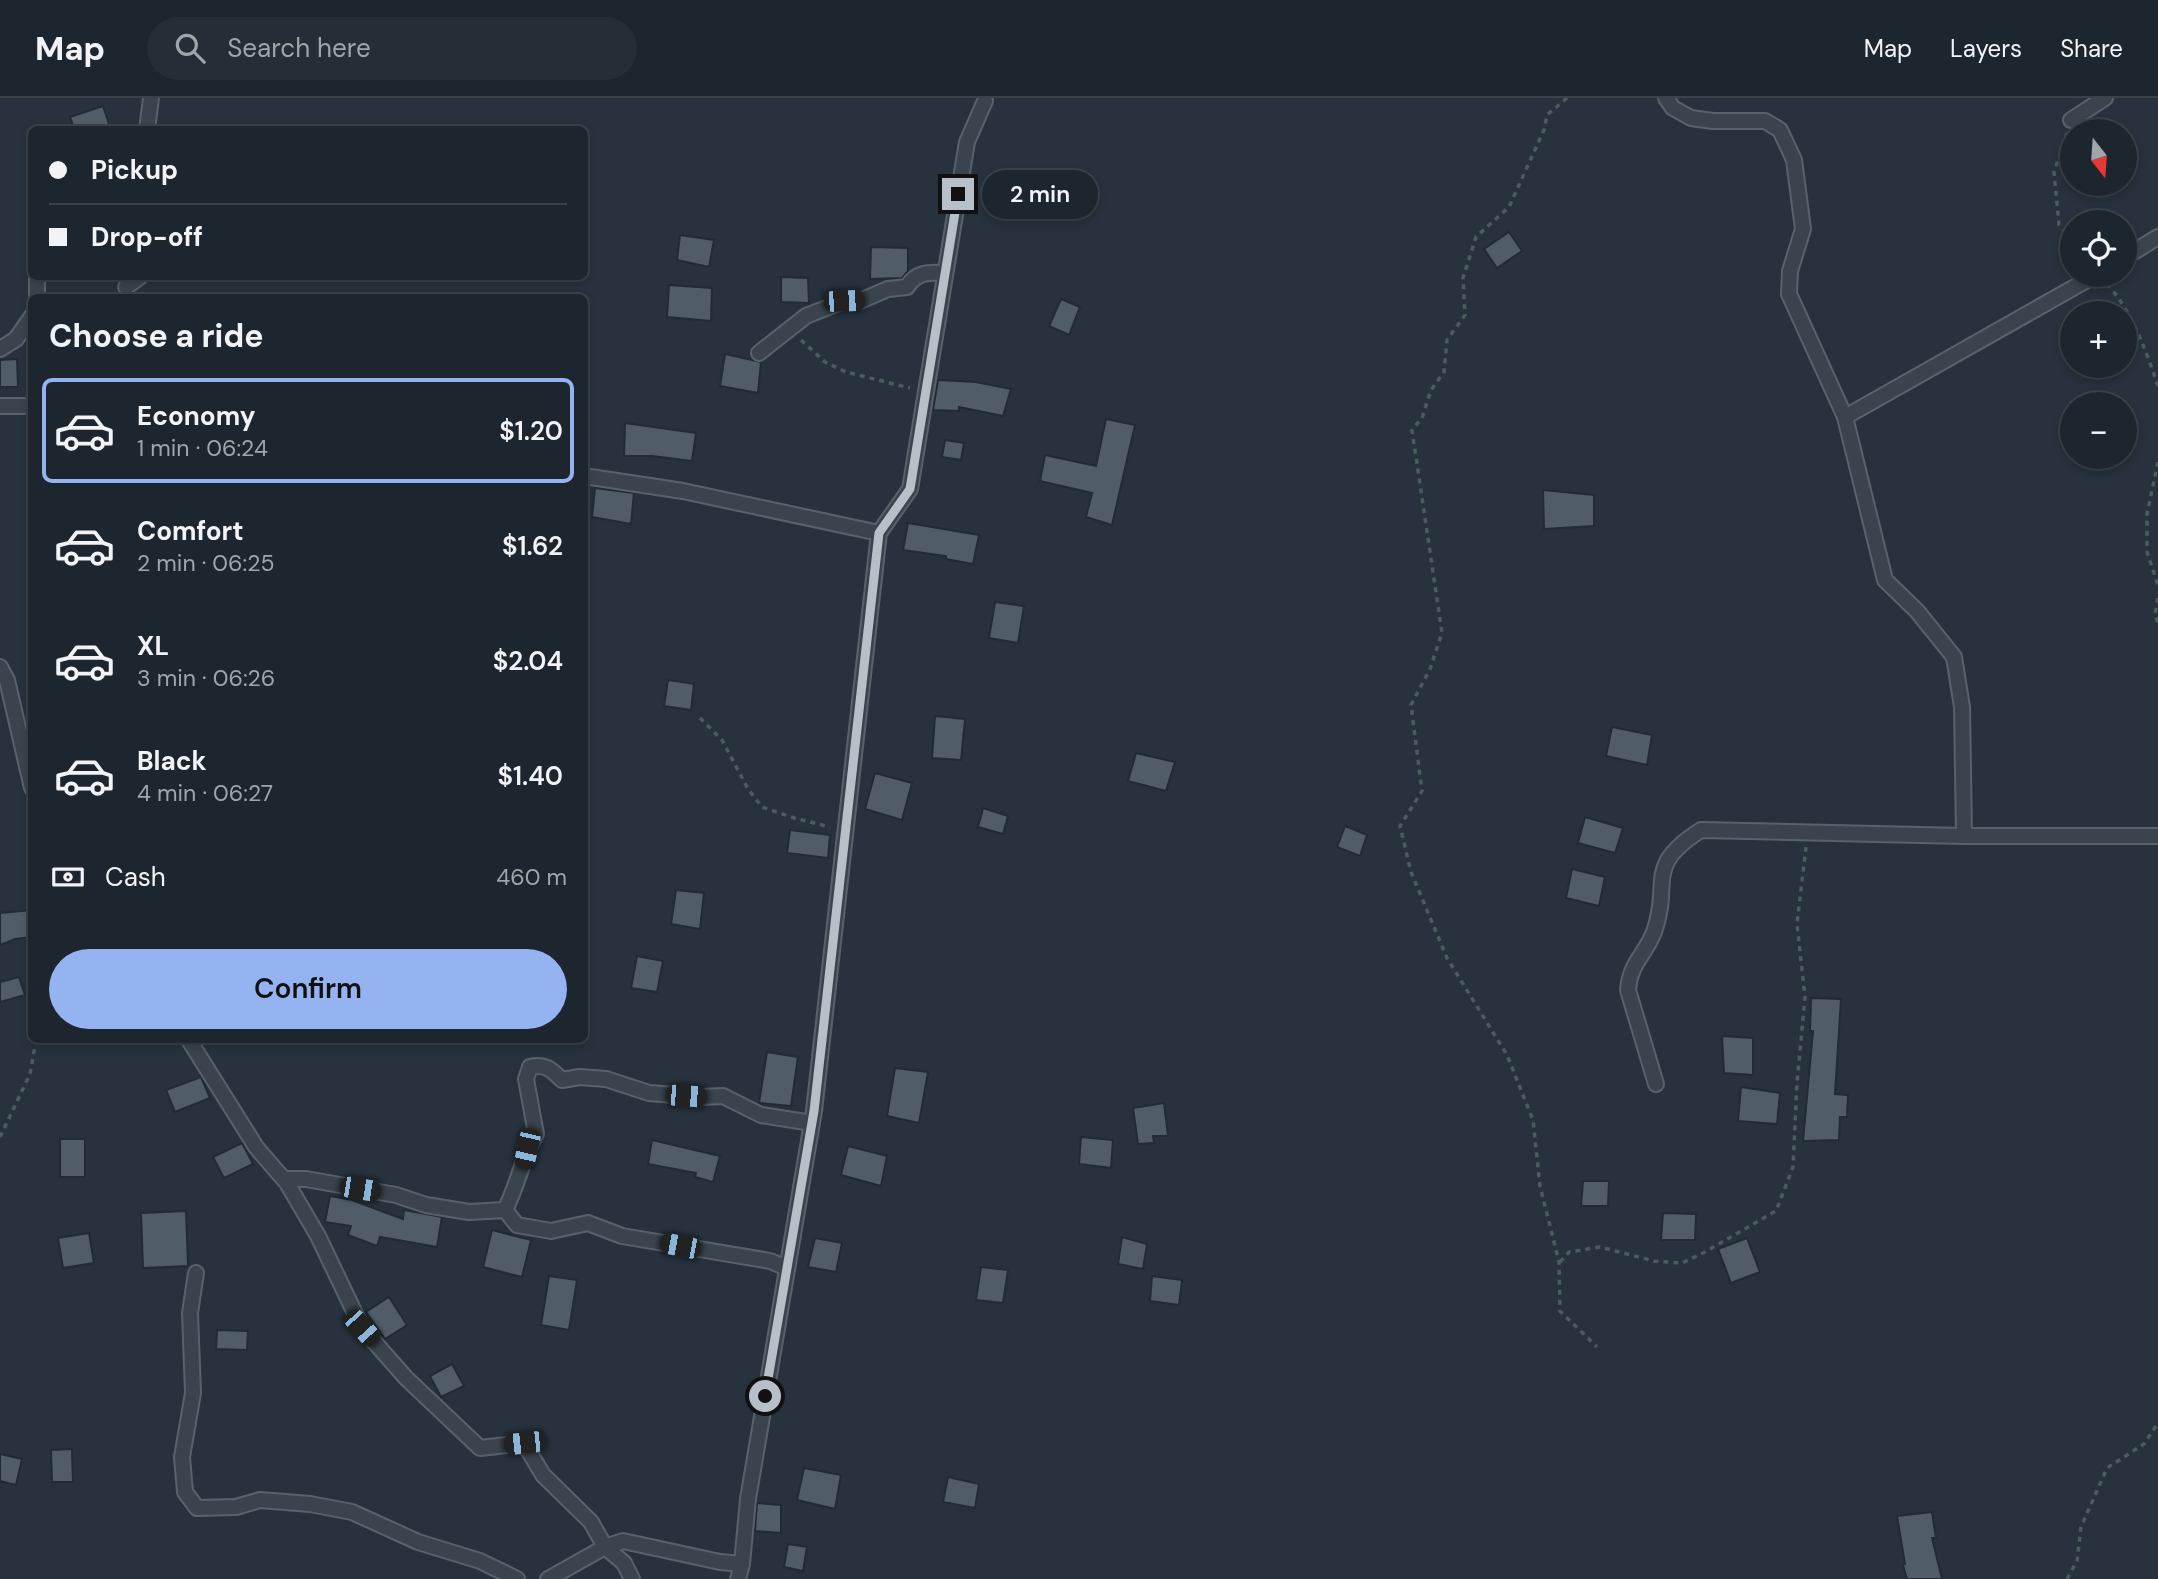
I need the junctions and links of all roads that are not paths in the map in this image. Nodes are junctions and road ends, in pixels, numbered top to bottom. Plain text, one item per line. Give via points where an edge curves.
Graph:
1 (151, 98) edge
2 (1666, 98) edge
3 (2105, 98) edge
4 (985, 102) dead end
5 (2073, 119) edge
6 (148, 126) edge
7 (2158, 237) edge
8 (2137, 249) edge
9 (945, 273) junction
10 (136, 280) edge
11 (126, 287) dead end
12 (2086, 287) edge
13 (28, 322) edge
14 (0, 349) edge
15 (760, 353) dead end
16 (0, 406) edge
17 (28, 406) edge
18 (1845, 417) junction
19 (588, 477) edge
20 (879, 533) junction
21 (0, 667) edge
22 (28, 771) edge
23 (1964, 836) junction
24 (2158, 836) edge
25 (190, 1043) edge
26 (1656, 1084) dead end
27 (812, 1124) junction
28 (284, 1179) junction
29 (505, 1210) junction
30 (787, 1268) junction
31 (196, 1273) dead end
32 (605, 1547) junction
33 (742, 1564) junction
34 (517, 1579) edge
35 (548, 1579) edge
36 (632, 1579) edge
37 (737, 1579) edge

1 - 6 street
2 - 18 street via 1691,118 1765,121 1780,130 1794,160 1802,229 1788,294
3 - 5 street
4 - 9 street via 967,142
7 - 8 street
9 - 15 street via 929,272 913,277 907,287 844,301 806,316
9 - 20 street via 910,489
10 - 11 street
12 - 18 street
13 - 14 street via 16,339
16 - 17 street
18 - 23 street via 1885,580 1954,657 1962,707
19 - 20 street via 683,491
20 - 27 street
21 - 22 street
23 - 24 street
23 - 26 street via 1702,830 1683,842 1662,871 1653,934 1629,975 1628,990
25 - 28 street via 256,1147
27 - 29 street via 761,1115 723,1096 649,1093 606,1079 562,1080 549,1067 537,1065 530,1067 526,1079 536,1134
27 - 30 street
28 - 29 street via 396,1195 469,1212
28 - 32 street via 318,1236 362,1328 406,1378 480,1448 524,1443 543,1475 591,1521
29 - 30 street via 517,1225 551,1231 588,1223 622,1236 770,1261
30 - 33 street via 748,1499
31 - 34 street via 190,1313 193,1393 182,1457 185,1492 197,1508 236,1507 260,1500 352,1512
32 - 33 street via 623,1541
32 - 35 street
32 - 36 street via 624,1563
33 - 37 street

